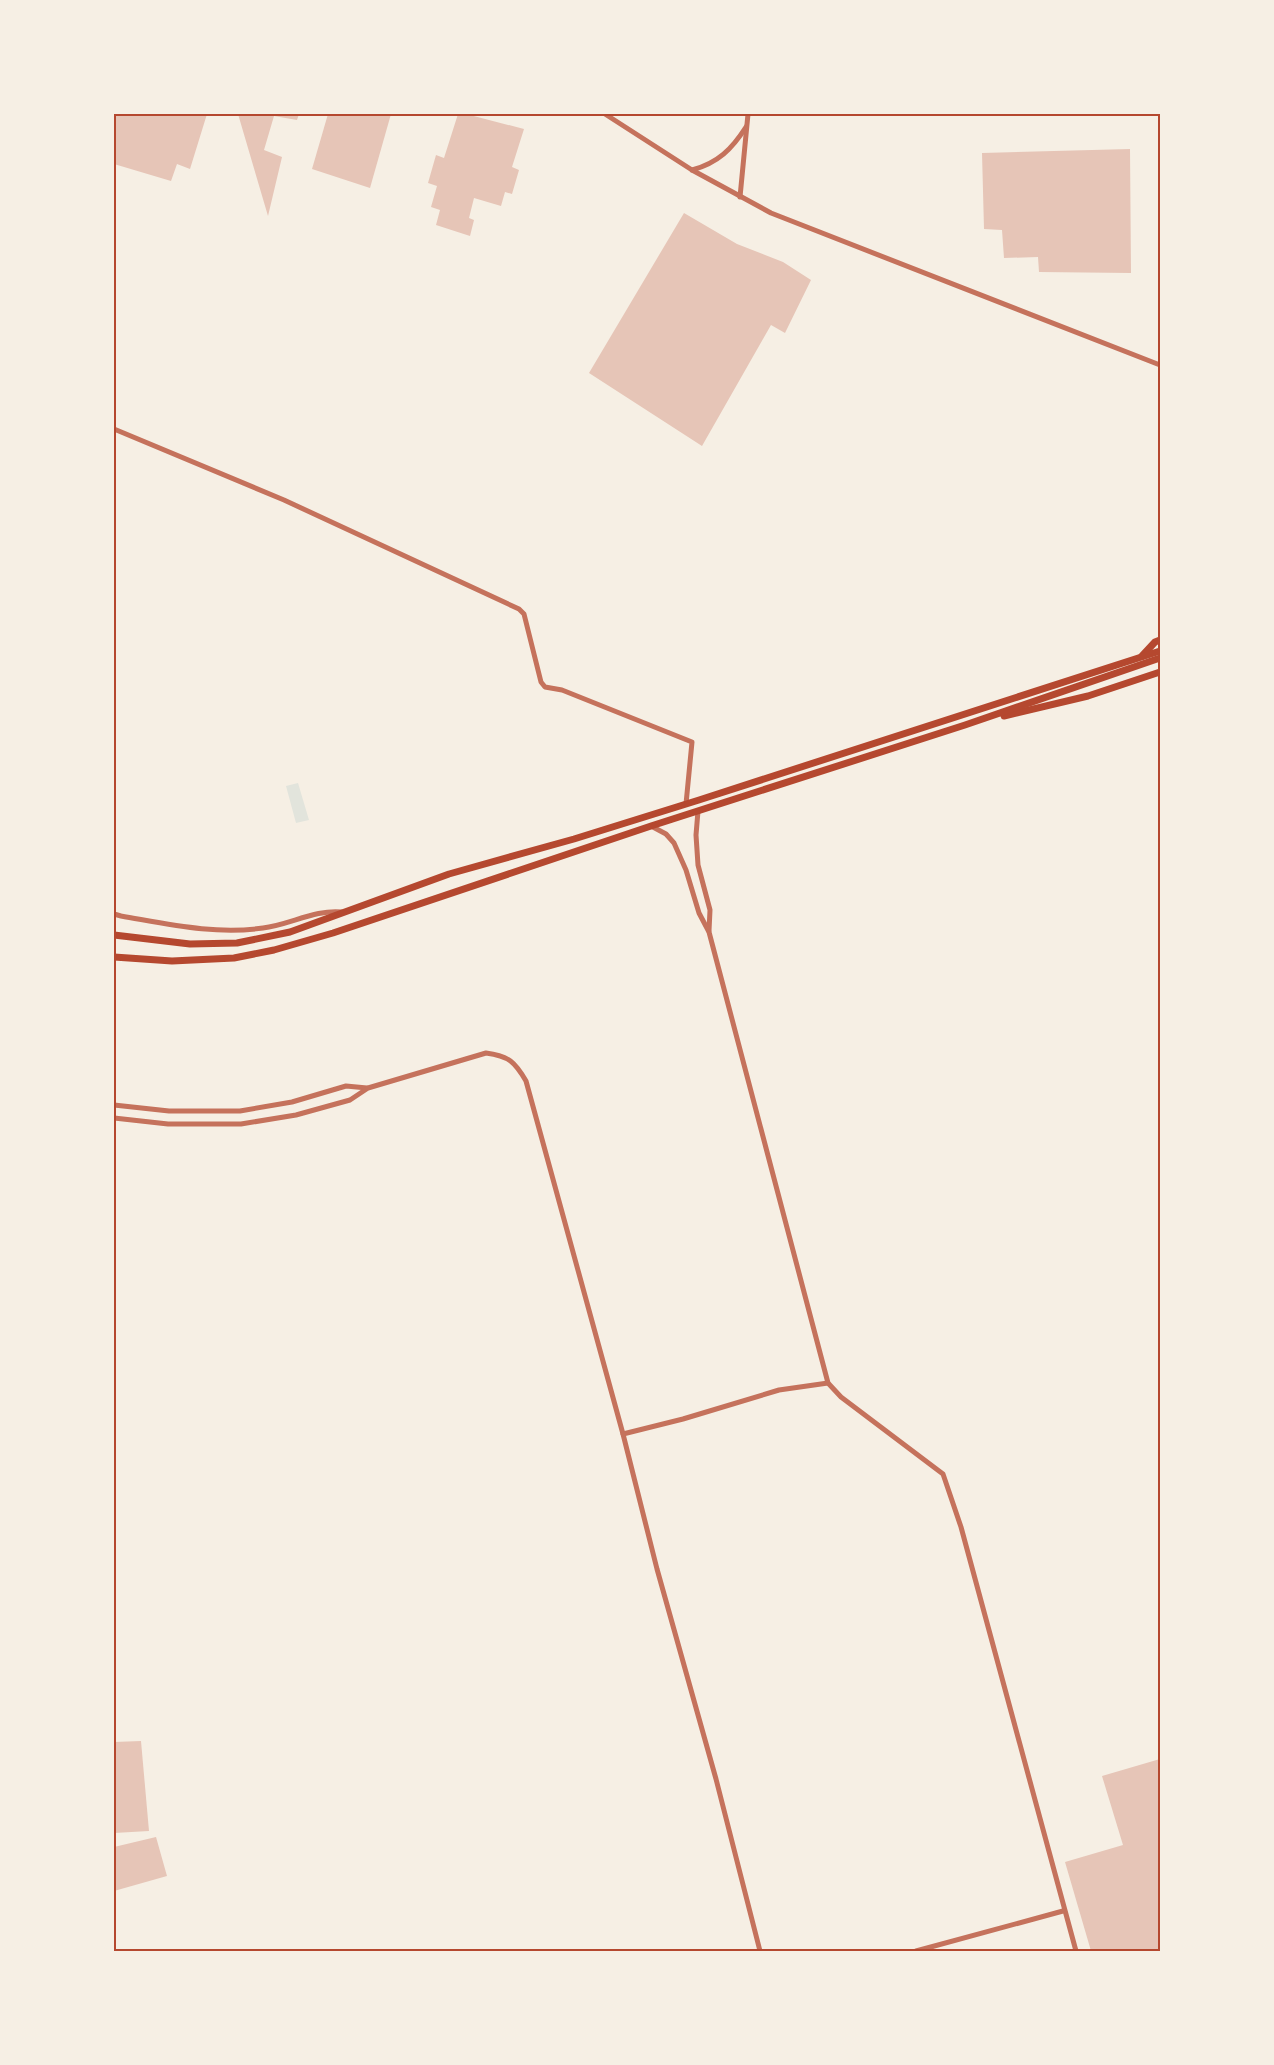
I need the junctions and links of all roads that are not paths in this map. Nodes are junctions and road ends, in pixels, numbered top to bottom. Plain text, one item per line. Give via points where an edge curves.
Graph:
1 (605, 114) edge
2 (748, 114) edge
3 (747, 124) junction
4 (692, 170) junction
5 (740, 197) junction
6 (1160, 365) edge
7 (114, 429) edge
8 (1160, 640) edge
9 (1160, 651) edge
10 (1141, 657) junction
11 (1160, 658) edge
12 (1160, 672) edge
13 (965, 725) junction
14 (686, 804) junction
15 (698, 811) junction
16 (651, 826) junction
17 (345, 912) junction
18 (114, 914) edge
19 (709, 932) junction
20 (114, 935) edge
21 (114, 957) edge
22 (368, 1088) junction
23 (114, 1105) edge
24 (197, 1111) junction
25 (114, 1118) edge
26 (196, 1124) junction
27 (828, 1383) junction
28 (623, 1434) junction
29 (1063, 1911) junction
30 (760, 1951) edge
31 (916, 1951) edge
32 (1076, 1951) edge

1 - 4 street
2 - 3 street
3 - 4 street via 735,144 721,158
3 - 5 street
4 - 5 street
5 - 6 street via 771,213
7 - 14 street via 284,500 519,608 524,614 541,682 546,687 562,690 692,742
8 - 10 main road
9 - 10 main road
10 - 14 main road
11 - 13 main road
12 - 13 main road via 1088,696
13 - 15 main road
14 - 17 main road via 449,874
15 - 16 main road
15 - 19 street via 698,865 710,910
16 - 19 street via 674,843 699,914
16 - 21 main road via 274,950 234,958 172,961
17 - 18 street via 332,911 275,926 233,931 200,929
17 - 20 main road via 290,932 237,943 190,944
19 - 27 street
22 - 24 street via 346,1086 292,1102 240,1111
22 - 26 street via 350,1100 296,1114 241,1124
22 - 28 street via 486,1053 502,1055 517,1065 526,1081
23 - 24 street
24 - 26 street
25 - 26 street
27 - 28 street via 779,1390
27 - 29 street via 841,1397 943,1474 961,1527
28 - 30 street
29 - 31 street
29 - 32 street

